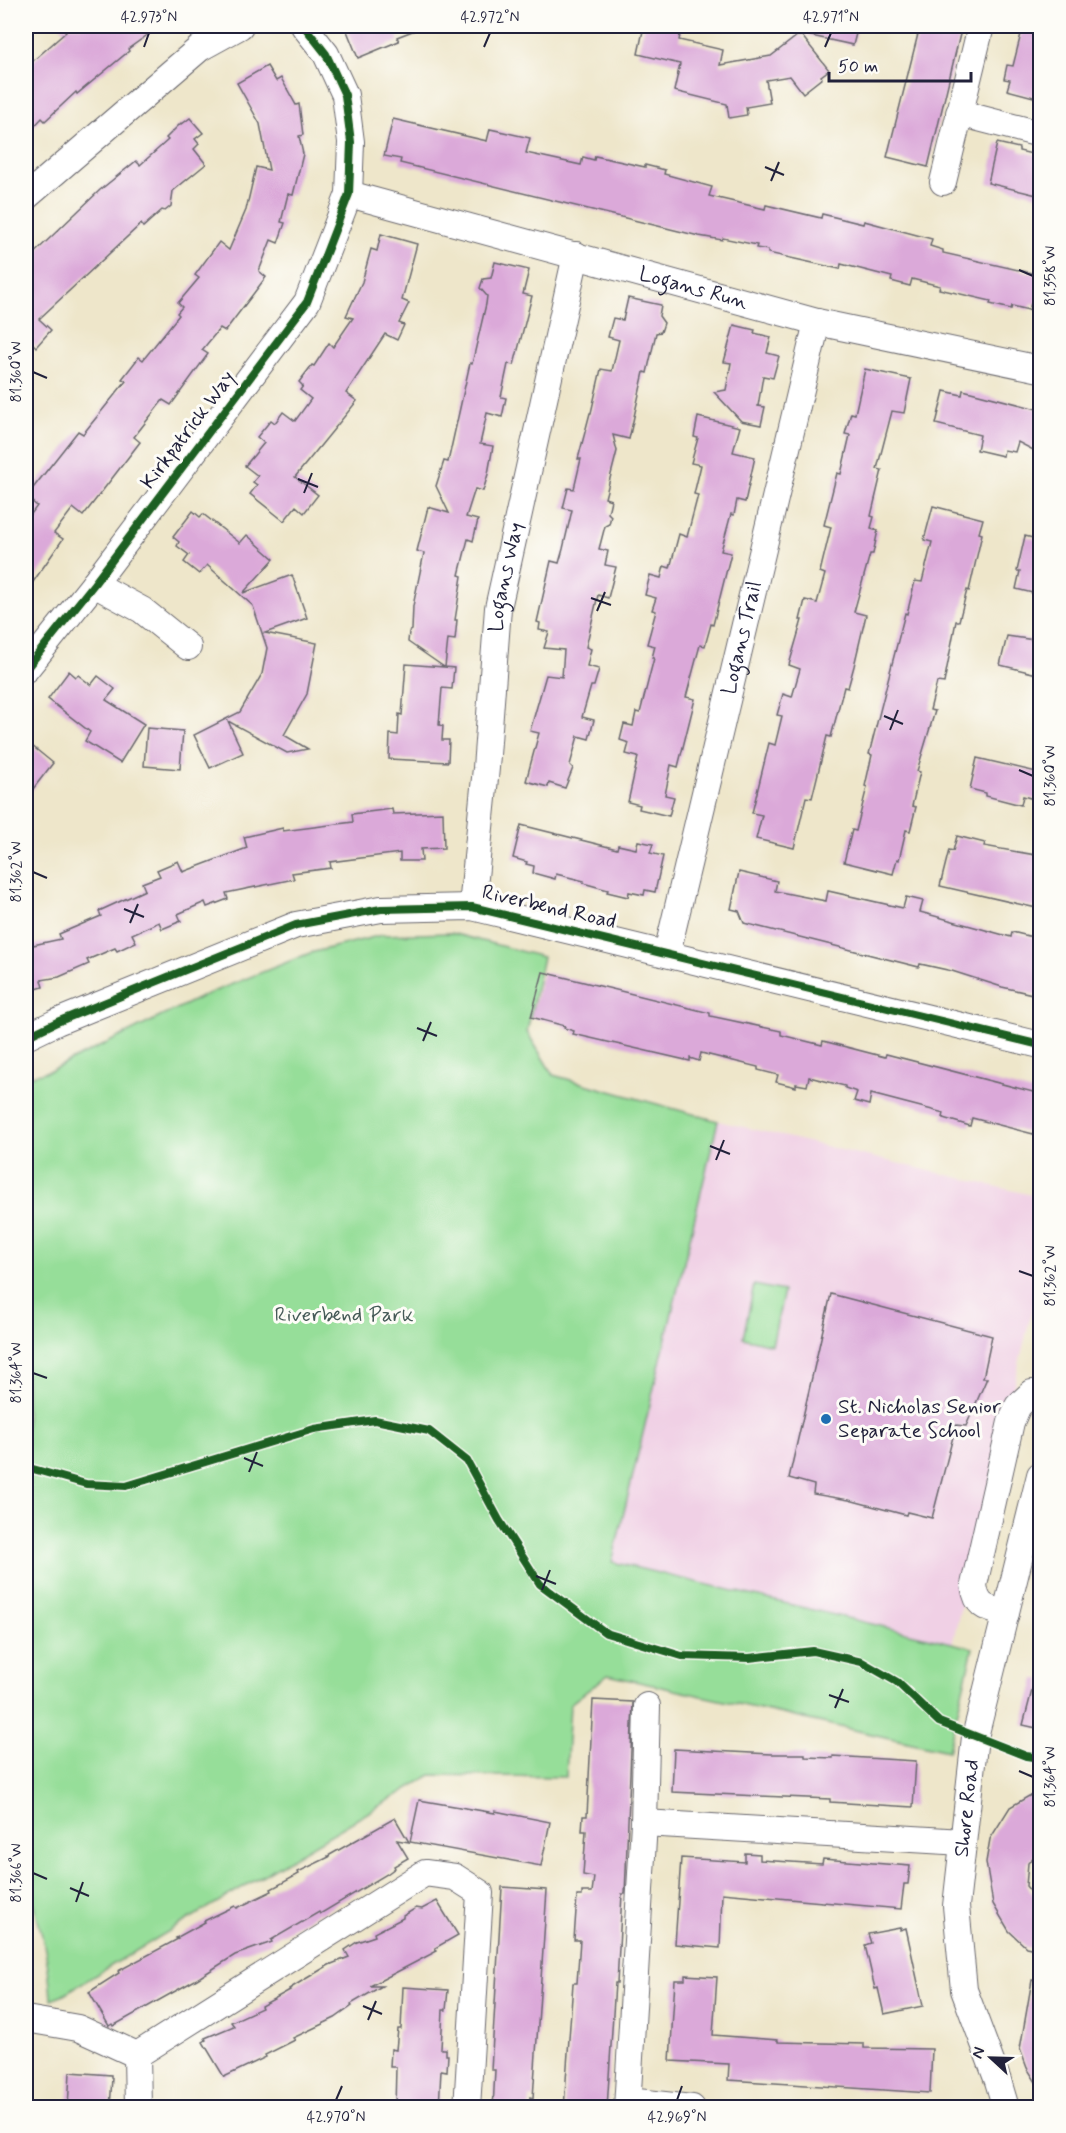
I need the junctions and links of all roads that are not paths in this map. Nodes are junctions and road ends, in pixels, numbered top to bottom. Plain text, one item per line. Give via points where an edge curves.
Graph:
1 (240, 26) edge
2 (304, 26) edge
3 (981, 26) edge
4 (960, 113) junction
5 (1041, 134) edge
6 (943, 182) dead end
7 (349, 194) junction
8 (26, 196) edge
9 (576, 255) junction
10 (817, 322) junction
11 (1041, 369) edge
12 (94, 584) junction
13 (188, 647) dead end
14 (26, 669) edge
15 (472, 907) junction
16 (667, 953) junction
17 (26, 1037) edge
18 (1041, 1045) edge
19 (1041, 1394) edge
20 (1041, 1475) edge
21 (1006, 1613) junction
22 (646, 1706) dead end
23 (644, 1823) junction
24 (963, 1842) junction
25 (26, 2019) edge
26 (137, 2055) junction
27 (628, 2104) edge
28 (138, 2108) edge
29 (467, 2108) edge
30 (692, 2108) edge
31 (1006, 2108) edge

1 - 8 street via 200,48
2 - 7 street, Kirkpatrick Way via 326,54 345,95 351,142
3 - 4 street
4 - 5 street
4 - 6 street
7 - 9 street, Logans Run
7 - 12 street, Kirkpatrick Way via 307,302
9 - 10 street, Logans Run
9 - 15 street, Logans Way via 498,608
10 - 11 street, Logans Run
10 - 16 street, Logans Trail
12 - 13 street via 142,610
12 - 14 street, Kirkpatrick Way
15 - 16 street, Riverbend Road
15 - 17 street, Riverbend Road via 381,909 296,925
16 - 18 street, Riverbend Road
19 - 21 street via 1032,1393 1018,1406 1011,1422 974,1585 976,1598 985,1608
20 - 21 street, Shore Road
21 - 24 street, Shore Road via 975,1737
22 - 23 street
23 - 24 street
23 - 27 street
24 - 31 street, Shore Road via 956,1906 964,1990
25 - 26 street via 78,2028
26 - 28 street
26 - 29 street via 425,1873 455,1877 480,1893
27 - 30 street

